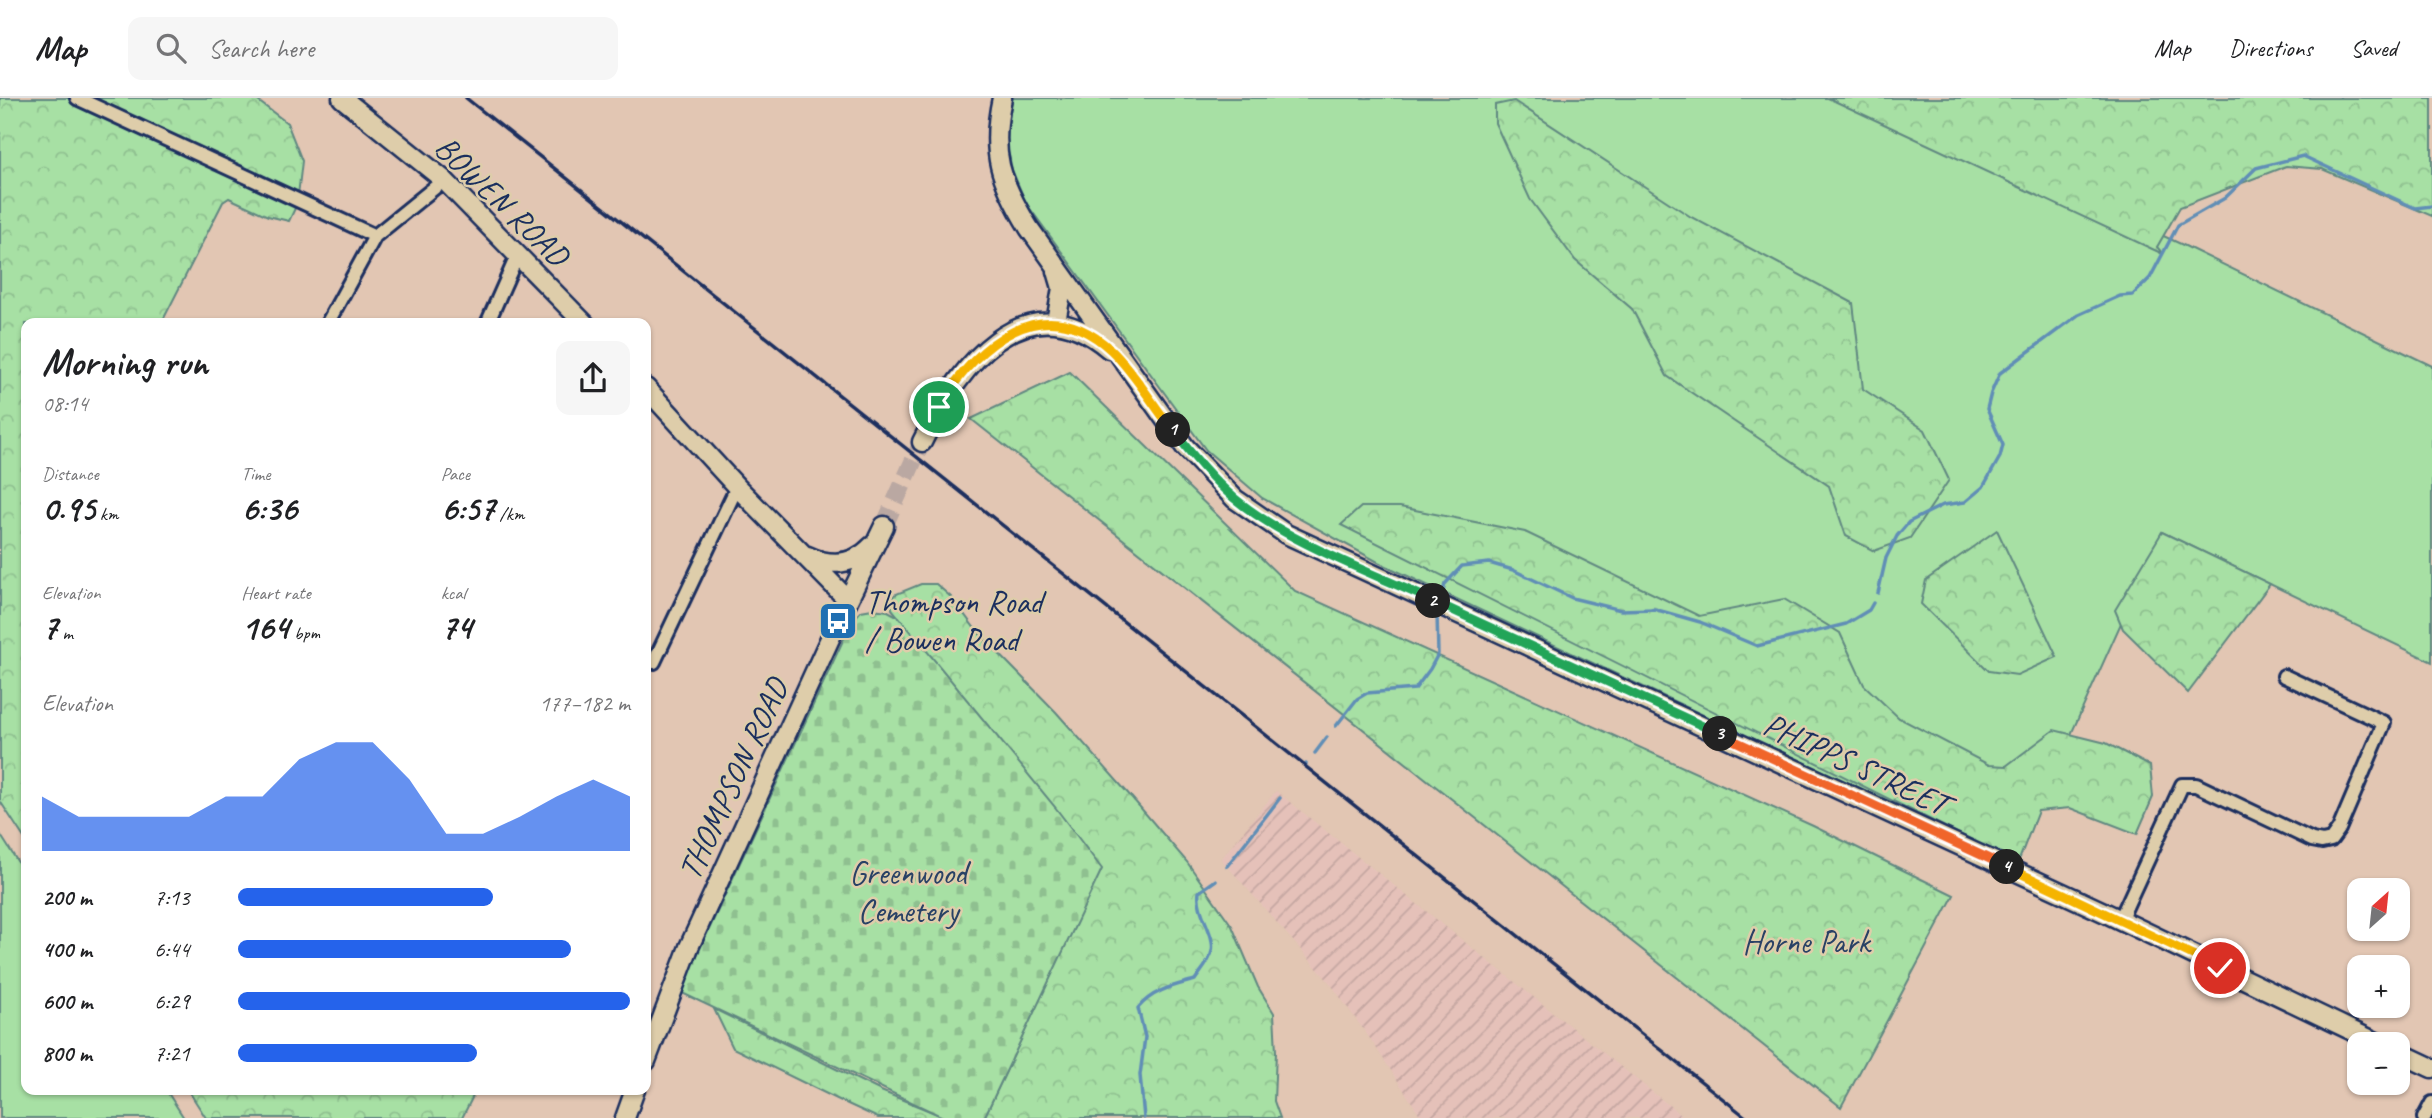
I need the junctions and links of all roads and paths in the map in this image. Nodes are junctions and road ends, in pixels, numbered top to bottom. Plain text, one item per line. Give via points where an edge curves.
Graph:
1 (77, 98) edge
2 (342, 98) edge
3 (1002, 98) edge
4 (444, 180) junction
5 (375, 236) junction
6 (518, 254) junction
7 (1056, 267) junction
8 (330, 318) edge
9 (490, 318) edge
10 (579, 318) edge
11 (1056, 322) junction
12 (1126, 366) junction
13 (651, 393) edge
14 (922, 442) tunnel mouth
15 (737, 487) junction
16 (789, 541) junction
17 (848, 600) junction
18 (654, 662) dead end
19 (2284, 676) dead end
20 (2120, 920) junction
21 (2355, 1032) edge
22 (651, 1048) edge
23 (2410, 1058) edge
24 (2432, 1068) edge
25 (633, 1095) edge
26 (2432, 1103) edge
27 (625, 1118) edge
28 (2424, 1118) edge

1 - 5 street
2 - 4 main road, BOWEN ROAD
3 - 7 main road via 996,142 1000,171 1010,197
4 - 5 street
4 - 6 main road, BOWEN ROAD
5 - 8 street
6 - 9 street
6 - 10 main road, BOWEN ROAD
7 - 11 main road via 1062,288
7 - 12 main road
11 - 12 main road via 1099,341
11 - 14 main road via 1020,328 984,351 949,391
12 - 20 main road, PHIPPS STREET via 1214,479 1286,534
13 - 15 main road
15 - 16 main road
15 - 18 street
16 - 17 main road
16 - 17 main road, THOMPSON ROAD via 820,561 841,563 867,551 883,529
17 - 22 main road, THOMPSON ROAD via 689,947
19 - 20 street via 2384,723 2331,840 2312,840 2196,785 2182,785
20 - 21 main road, PHIPPS STREET
23 - 24 main road
25 - 27 main road
26 - 28 street

